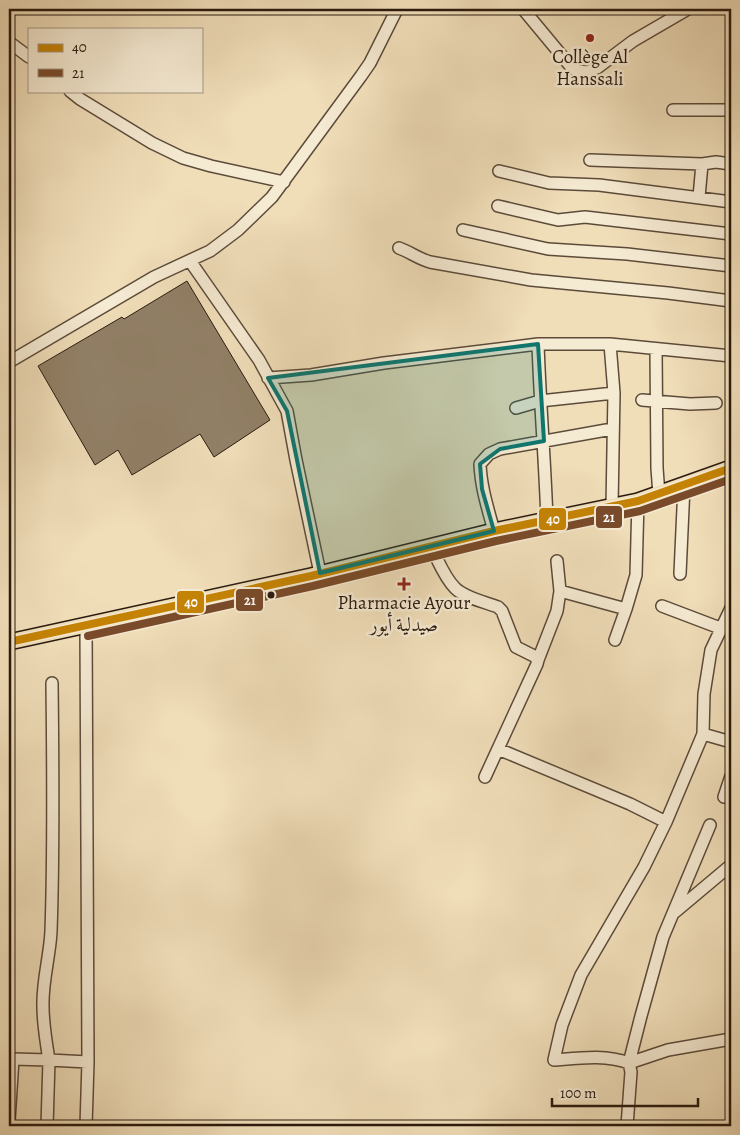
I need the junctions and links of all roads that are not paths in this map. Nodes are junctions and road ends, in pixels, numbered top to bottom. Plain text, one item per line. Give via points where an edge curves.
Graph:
1 (397, 9) edge
2 (523, 9) edge
3 (688, 9) edge
4 (9, 42) edge
5 (28, 56) edge
6 (71, 92) edge
7 (673, 110) dead end
8 (731, 110) edge
9 (590, 160) dead end
10 (702, 164) junction
11 (731, 164) edge
12 (498, 171) dead end
13 (284, 182) junction
14 (699, 197) junction
15 (731, 202) edge
16 (498, 206) dead end
17 (463, 230) dead end
18 (731, 234) edge
19 (399, 248) dead end
20 (190, 261) junction
21 (731, 266) edge
22 (731, 301) edge
23 (538, 344) junction
24 (610, 344) junction
25 (656, 349) junction
26 (731, 356) edge
27 (9, 362) edge
28 (268, 378) junction
29 (614, 392) junction
30 (642, 400) dead end
31 (540, 401) junction
32 (657, 401) junction
33 (716, 403) dead end
34 (516, 408) dead end
35 (612, 429) junction
36 (544, 441) junction
37 (731, 468) edge
38 (684, 486) junction
39 (659, 495) junction
40 (638, 501) junction
41 (612, 506) junction
42 (547, 521) junction
43 (494, 531) junction
44 (431, 547) junction
45 (557, 561) dead end
46 (320, 573) junction
47 (680, 574) dead end
48 (560, 591) junction
49 (662, 606) dead end
50 (731, 608) edge
51 (626, 609) junction
52 (86, 626) junction
53 (720, 628) junction
54 (614, 640) dead end
55 (9, 642) edge
56 (538, 660) junction
57 (52, 684) dead end
58 (703, 734) junction
59 (731, 742) edge
60 (498, 749) junction
61 (731, 776) edge
62 (485, 777) dead end
63 (724, 797) dead end
64 (666, 822) junction
65 (710, 825) dead end
66 (731, 865) edge
67 (673, 913) junction
68 (731, 1039) edge
69 (11, 1059) edge
70 (48, 1060) junction
71 (88, 1062) junction
72 (629, 1063) junction
73 (9, 1121) edge
74 (47, 1126) edge
75 (86, 1126) edge
76 (627, 1126) edge

1 - 13 street via 370,63
2 - 3 street via 572,68 587,72
4 - 5 street
6 - 13 street via 152,143 183,158
7 - 8 street
9 - 10 street
10 - 11 street
10 - 14 street
12 - 14 street via 550,183 599,185
13 - 20 street via 238,230
14 - 15 street
16 - 18 street via 558,220 585,217
17 - 21 street via 548,249
19 - 22 street via 430,262 531,280
20 - 27 street via 154,277
20 - 28 street
23 - 24 street
23 - 28 street
23 - 31 street
24 - 25 street
24 - 29 street
25 - 26 street
25 - 32 street
28 - 46 street via 287,411
29 - 31 street
29 - 35 street
30 - 32 street
31 - 34 street
31 - 36 street
32 - 33 street
32 - 39 street
35 - 36 street
35 - 41 street
36 - 42 street
36 - 43 street via 500,449 489,454 480,464 482,489
37 - 38 main road
38 - 39 main road
38 - 47 street
39 - 40 main road
40 - 41 main road
40 - 51 street via 636,570
41 - 42 main road
42 - 43 main road
43 - 44 main road
44 - 46 main road
44 - 56 street via 455,588 502,611 516,647
45 - 48 street
46 - 52 main road
48 - 51 street
48 - 56 street via 557,611
49 - 53 street
50 - 53 street
51 - 54 street
52 - 55 main road
52 - 71 street
53 - 58 street via 708,663
56 - 60 street
57 - 70 street via 51,933 42,1006
58 - 59 street
58 - 64 street
60 - 62 street
60 - 64 street
61 - 63 street
64 - 72 street via 644,867 581,975 562,1025 554,1060 606,1057
65 - 67 street
66 - 67 street
67 - 72 street via 663,938
68 - 72 street via 668,1050
69 - 70 street
69 - 73 street
70 - 71 street
70 - 74 street
71 - 75 street
72 - 76 street

